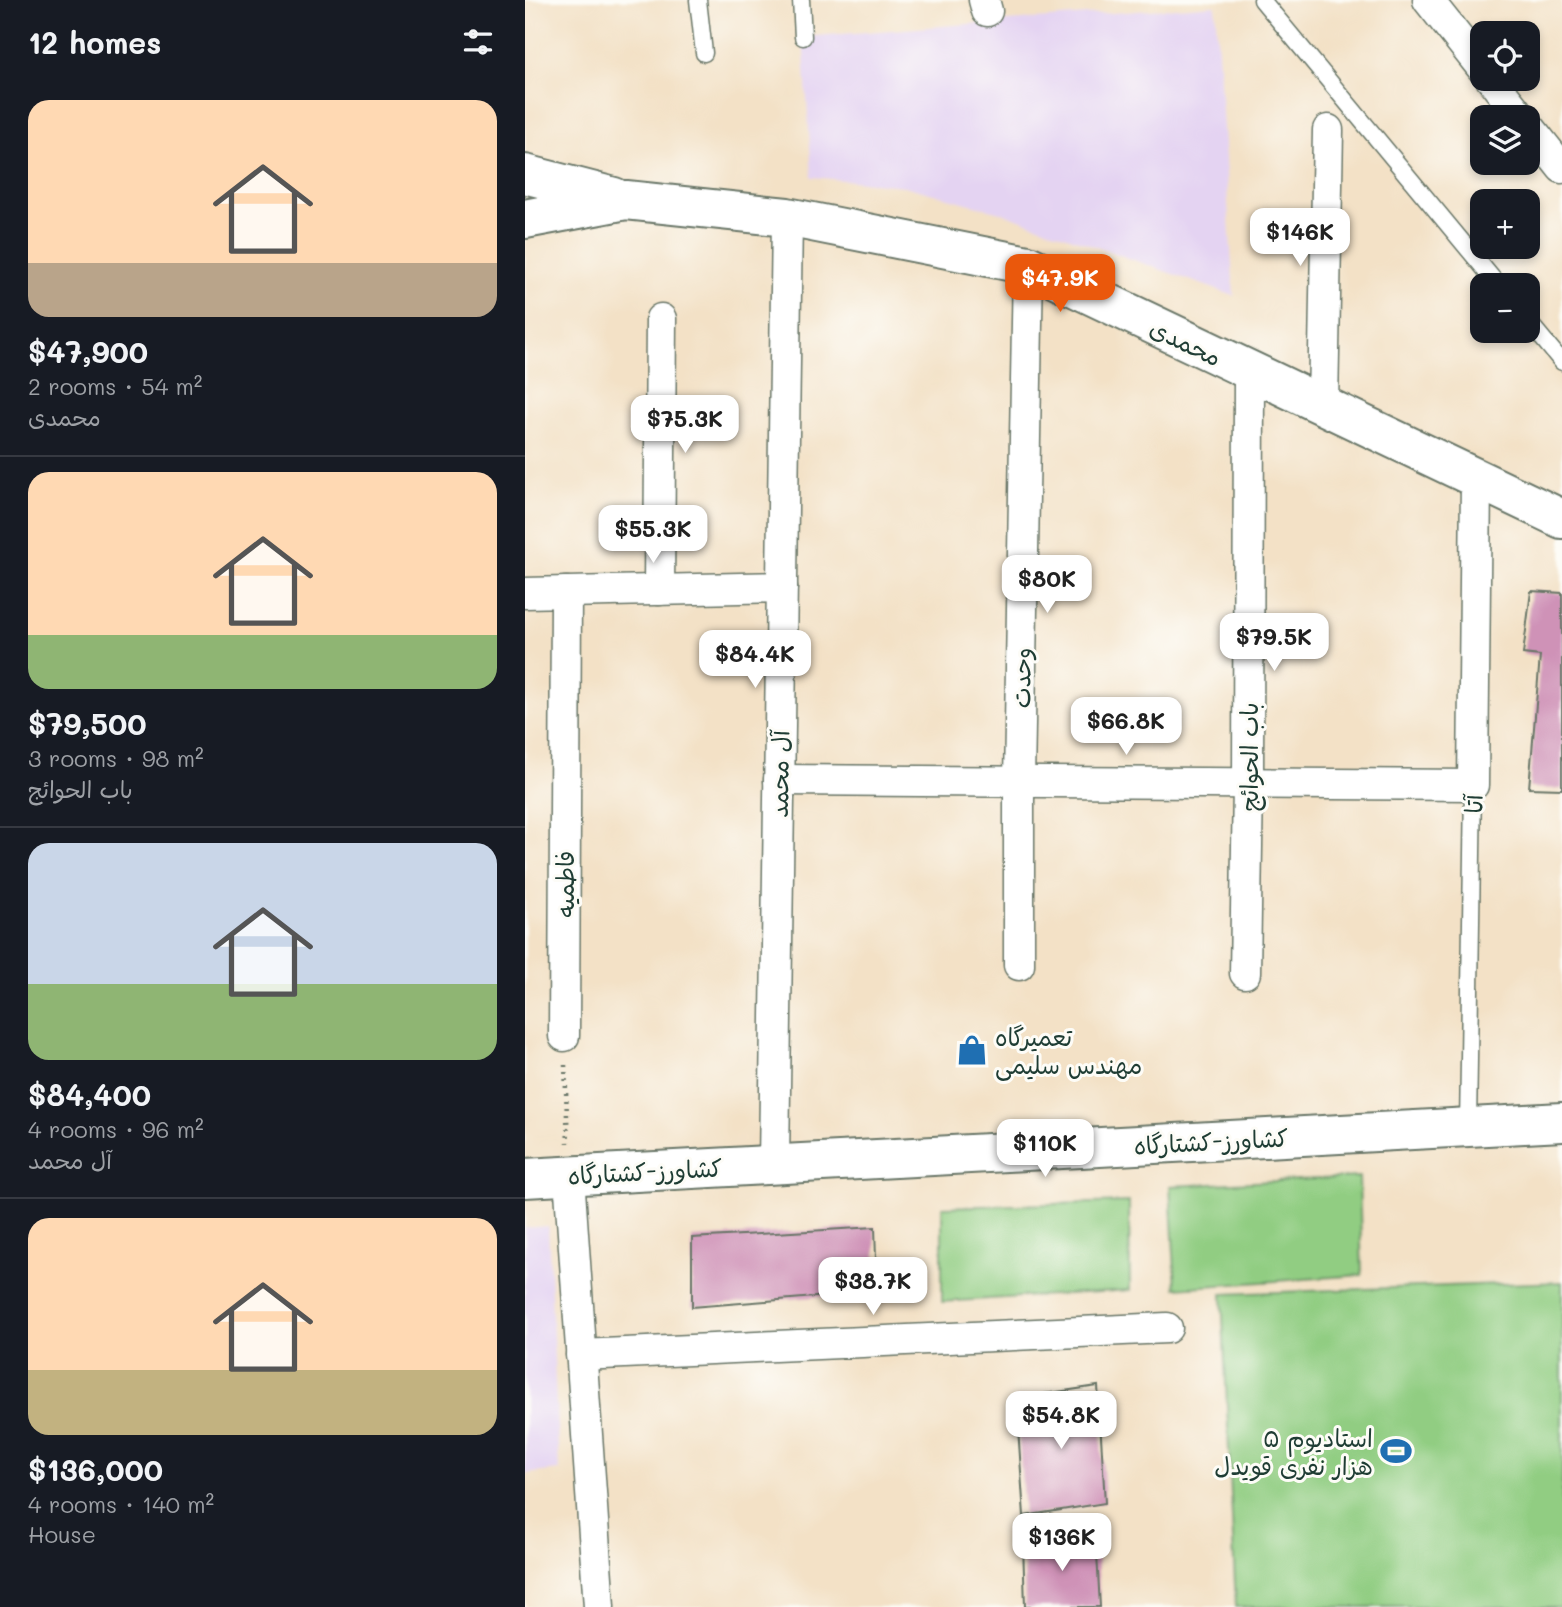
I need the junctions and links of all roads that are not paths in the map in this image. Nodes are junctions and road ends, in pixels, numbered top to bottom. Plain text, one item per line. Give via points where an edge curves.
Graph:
1 (698, 0) edge
2 (801, 0) edge
3 (1262, 0) edge
4 (1428, 0) edge
5 (803, 37) dead end
6 (704, 52) dead end
7 (1470, 53) edge
8 (1500, 91) edge
9 (1512, 105) edge
10 (1328, 131) dead end
11 (1540, 140) edge
12 (1562, 168) edge
13 (525, 174) edge
14 (626, 200) junction
15 (787, 217) junction
16 (525, 219) edge
17 (1028, 265) junction
18 (1488, 273) edge
19 (661, 319) dead end
20 (1540, 335) edge
21 (1562, 362) edge
22 (1249, 372) junction
23 (1323, 407) junction
24 (1476, 479) junction
25 (1562, 519) edge
26 (782, 587) junction
27 (659, 590) junction
28 (566, 592) junction
29 (525, 593) edge
30 (779, 780) junction
31 (1019, 782) junction
32 (1248, 784) junction
33 (1473, 785) junction
34 (1019, 965) dead end
35 (1245, 974) dead end
36 (564, 1036) road end
37 (1562, 1122) edge
38 (1468, 1128) junction
39 (774, 1163) junction
40 (569, 1175) junction
41 (525, 1178) edge
42 (1167, 1328) dead end
43 (581, 1355) junction
44 (599, 1607) edge

1 - 6 lane
2 - 5 lane
3 - 18 lane
4 - 7 street
8 - 9 street
10 - 23 street
11 - 12 street
13 - 14 street, محمدی
14 - 15 street, محمدی
14 - 16 street, محمدی
15 - 17 street, محمدی
15 - 26 street, آل محمد
17 - 22 street, محمدی
17 - 31 street, وحدت
19 - 27 street
20 - 21 lane
22 - 23 street, محمدی
22 - 32 street, باب الحوائج
23 - 24 street, محمدی
24 - 25 street, محمدی
24 - 33 street, آتا
26 - 27 street
26 - 30 street, آل محمد
27 - 28 street
28 - 29 street
28 - 36 street, فاطمیه
30 - 31 street
30 - 39 street, آل محمد
31 - 32 street
31 - 34 street, وحدت
32 - 33 street
32 - 35 street, باب الحوائج
33 - 38 lane, آتا
37 - 38 street, کشاورز-کشتارگاه
38 - 39 street, کشاورز-کشتارگاه
39 - 40 street, کشاورز-کشتارگاه
40 - 41 street, کشاورز-کشتارگاه
40 - 43 street
42 - 43 street
43 - 44 street

